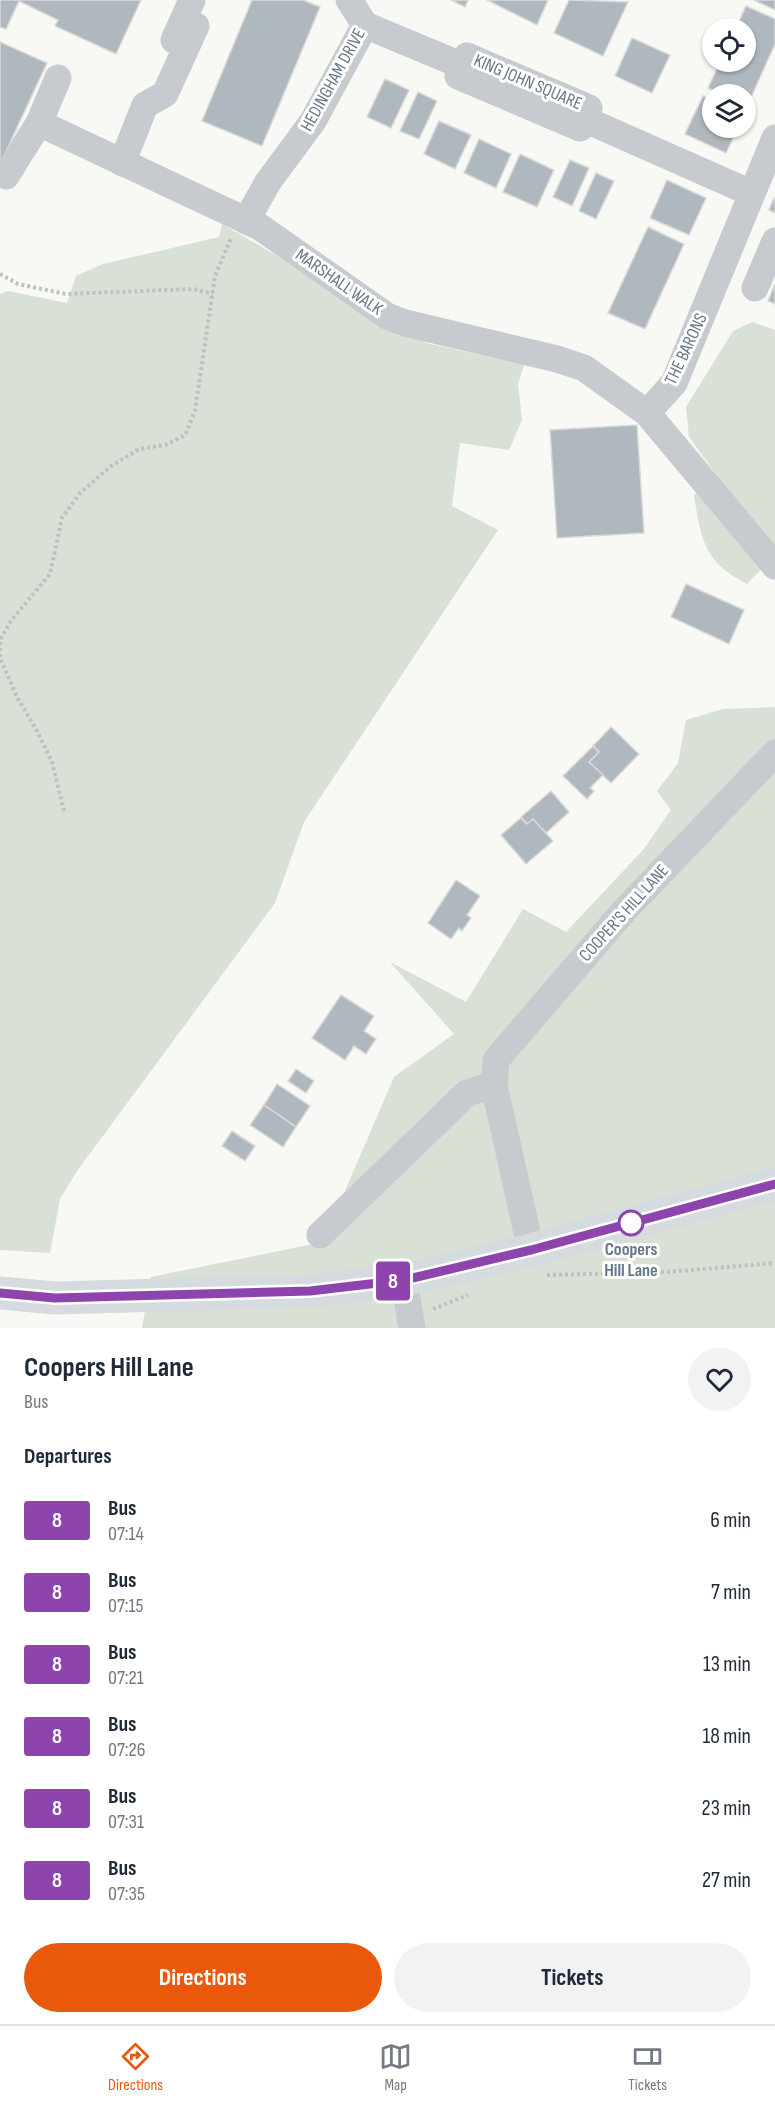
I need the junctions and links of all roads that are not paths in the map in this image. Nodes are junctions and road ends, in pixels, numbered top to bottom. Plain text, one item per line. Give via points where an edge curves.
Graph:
1 (349, 0) edge
2 (194, 13) edge
3 (365, 25) junction
4 (57, 78) dead end
5 (39, 123) junction
6 (775, 138) edge
7 (123, 163) junction
8 (6, 176) dead end
9 (751, 193) junction
10 (243, 219) junction
11 (775, 241) edge
12 (755, 288) dead end
13 (647, 413) junction
14 (775, 566) edge
15 (775, 753) edge
16 (494, 1085) junction
17 (775, 1184) edge
18 (320, 1235) dead end
19 (535, 1263) junction
20 (404, 1280) junction
21 (0, 1293) edge
22 (411, 1323) edge

1 - 3 street, HEDINGHAM DRIVE
2 - 7 street via 165,94 145,105
3 - 9 street, KING JOHN SQUARE via 463,66 467,56 589,108 584,118
3 - 10 street, HEDINGHAM DRIVE via 313,121
4 - 5 street
5 - 7 street, MARSHALL WALK
5 - 8 street
6 - 9 street, THE BARONS
7 - 10 street, MARSHALL WALK
9 - 13 street, THE BARONS via 674,383
10 - 13 street, MARSHALL WALK via 387,316 585,368
11 - 12 street
13 - 14 street
15 - 16 street, COOPER'S HILL LANE via 623,912 499,1054
16 - 18 street via 467,1093
16 - 19 street, COOPER'S HILL LANE
17 - 19 main road
19 - 20 main road
20 - 21 main road via 310,1291 55,1298
20 - 22 street

